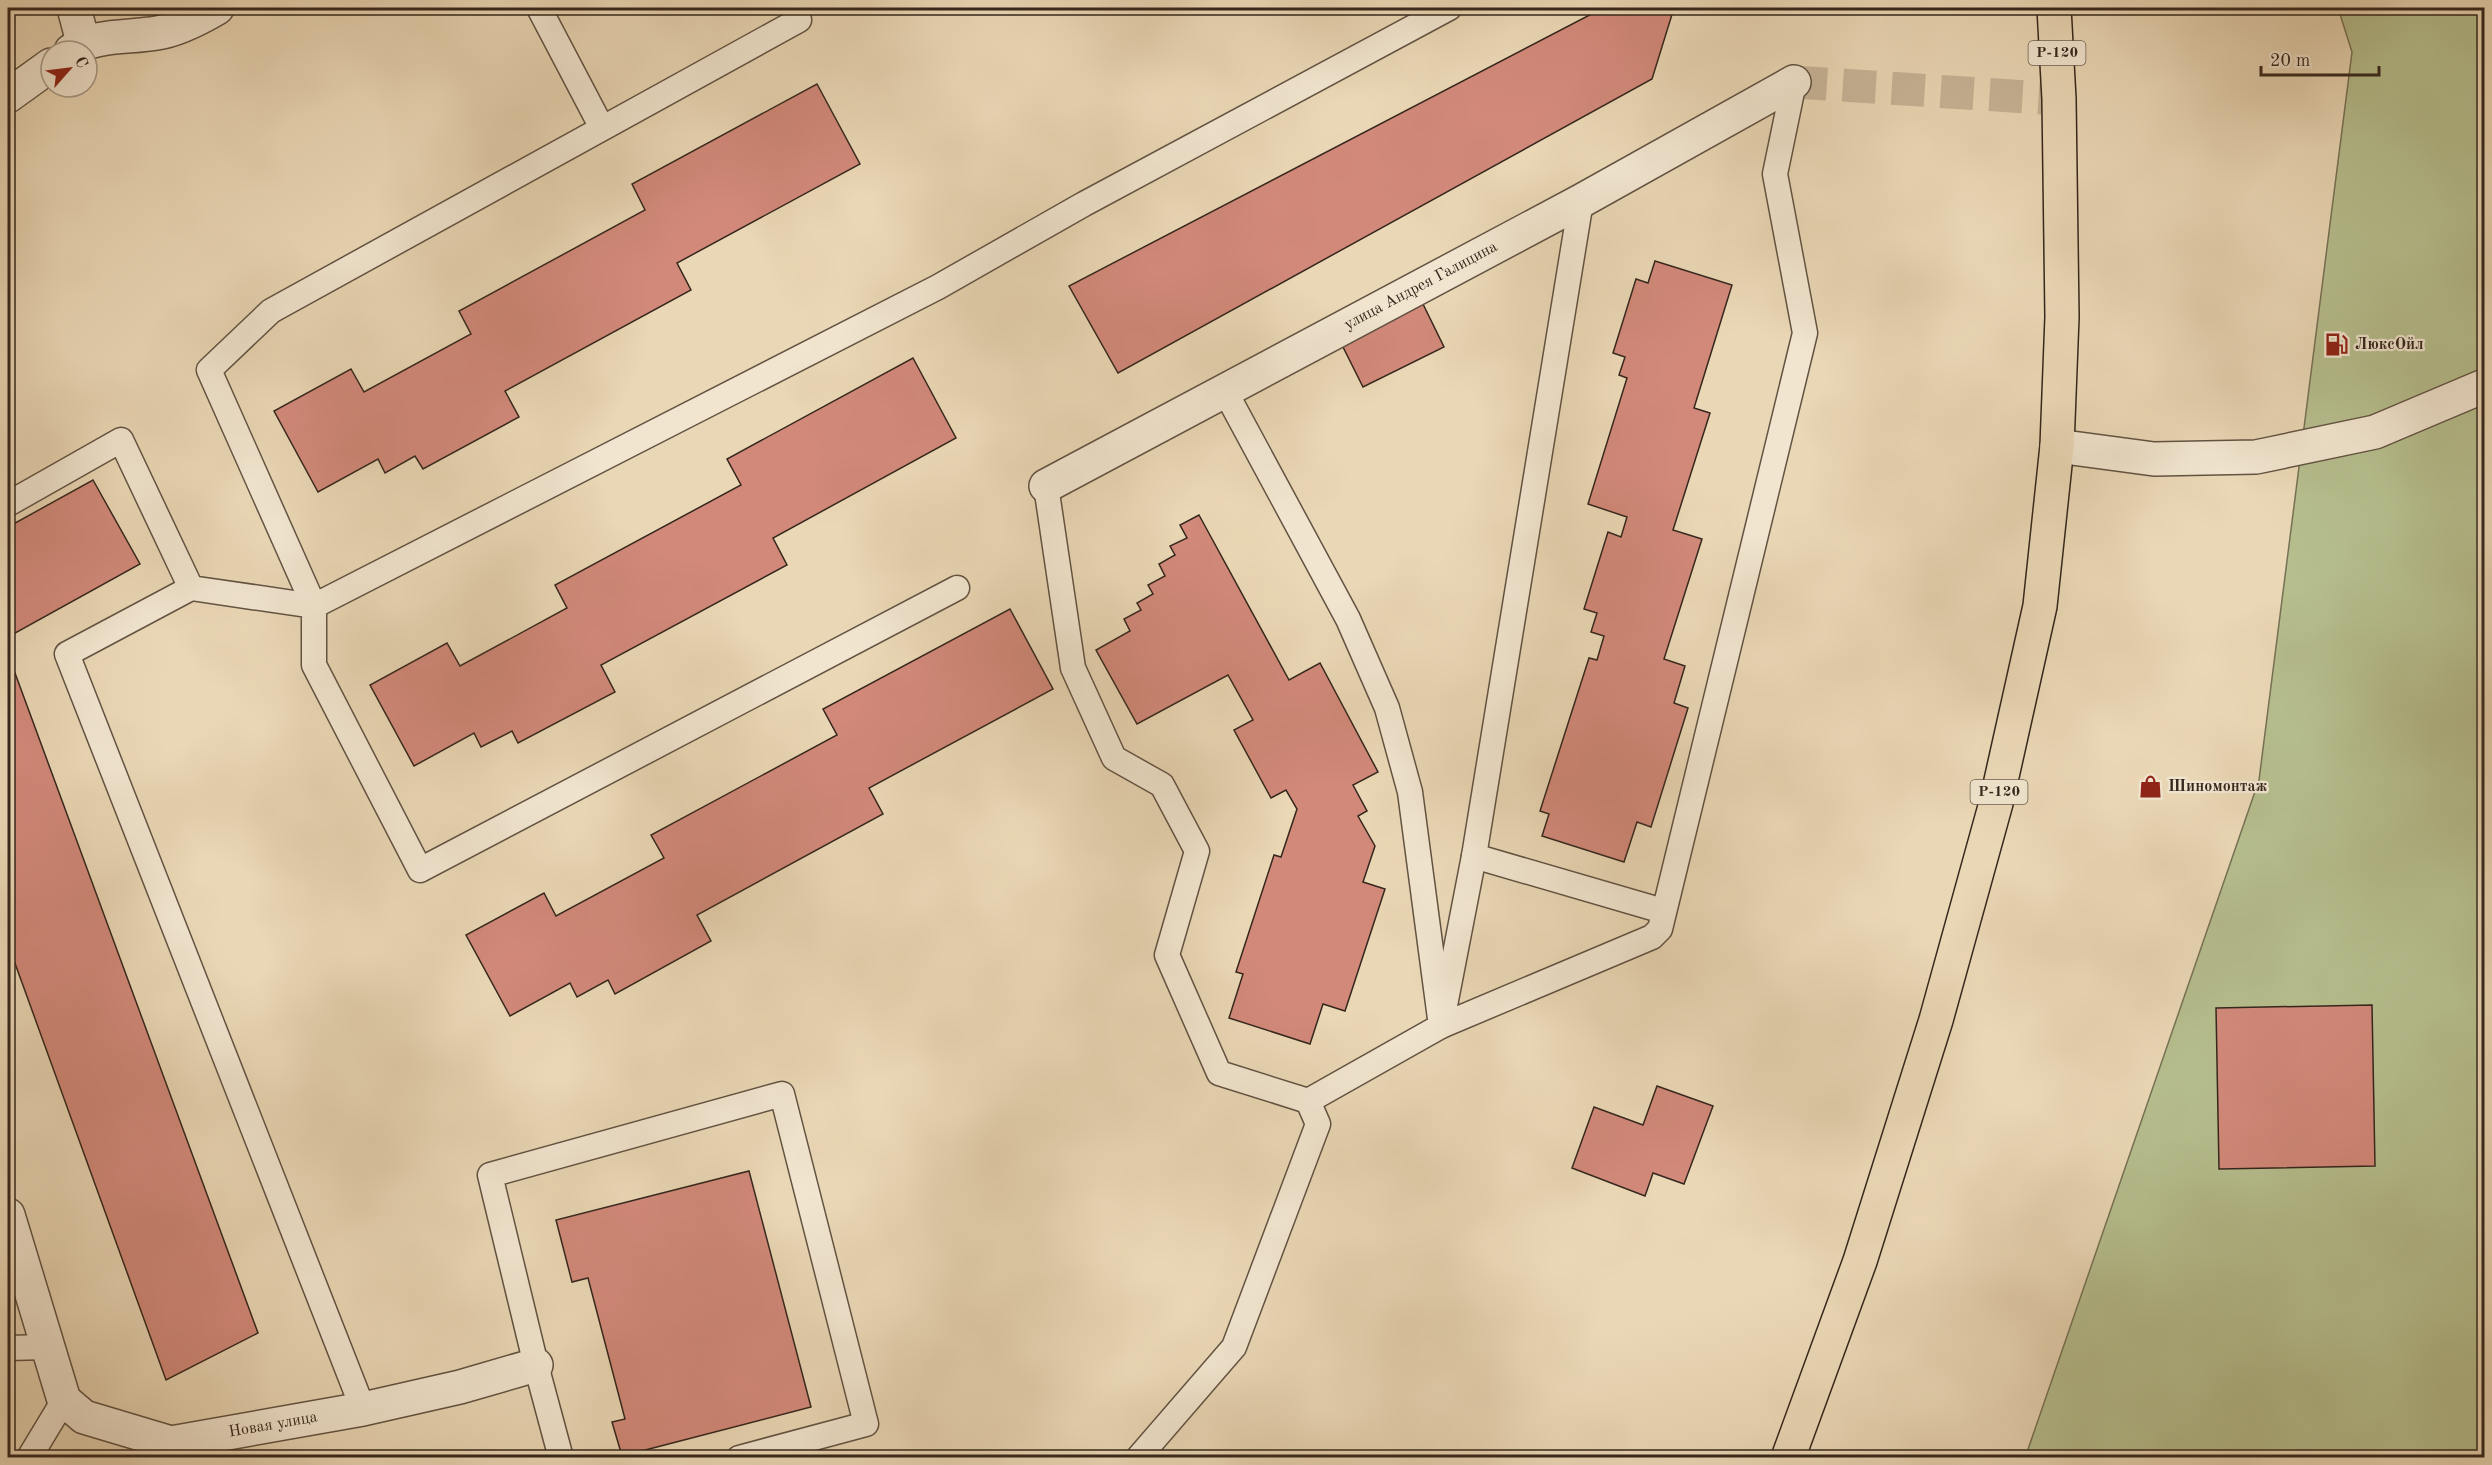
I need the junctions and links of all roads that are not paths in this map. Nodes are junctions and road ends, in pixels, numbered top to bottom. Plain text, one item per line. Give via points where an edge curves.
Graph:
1 (74, 8) edge
2 (217, 8) edge
3 (538, 8) edge
4 (1449, 8) edge
5 (2054, 8) edge
6 (799, 20) dead end
7 (76, 39) edge
8 (99, 43) edge
9 (39, 74) edge
10 (1794, 82) joint
11 (8, 96) edge
12 (602, 128) junction
13 (1581, 201) junction
14 (2484, 386) edge
15 (1225, 391) junction
16 (2057, 446) junction
17 (1046, 486) joint
18 (8, 504) edge
19 (191, 588) junction
20 (957, 588) dead end
21 (314, 606) junction
22 (1474, 856) junction
23 (1663, 911) junction
24 (1441, 1026) junction
25 (1308, 1101) junction
26 (8, 1215) edge
27 (47, 1347) junction
28 (8, 1348) edge
29 (536, 1365) junction
30 (64, 1400) junction
31 (363, 1409) junction
32 (29, 1458) edge
33 (561, 1458) edge
34 (739, 1458) edge
35 (1138, 1458) edge
36 (1788, 1458) edge

1 - 7 street
2 - 8 street via 160,33
3 - 12 lane
4 - 21 lane via 938,287
5 - 16 main road, Р-120 via 2060,99 2062,317
6 - 12 lane
9 - 11 street
10 - 13 street, улица Андрея Галицина
10 - 23 lane via 1775,174 1805,333
12 - 21 lane via 271,311 209,370
13 - 15 street, улица Андрея Галицина
13 - 22 lane
14 - 16 street via 2375,432 2256,457 2154,459
15 - 17 street, улица Андрея Галицина
15 - 24 lane via 1348,619 1387,708 1410,792
16 - 36 main road, Р-120 via 2040,606 1996,803 1936,1020 1860,1261
17 - 25 lane via 1073,668 1114,758 1162,785 1197,851 1167,955 1219,1073
18 - 19 lane via 121,440
19 - 21 lane
19 - 31 lane via 67,654
20 - 21 lane via 420,870 314,665
22 - 23 lane
22 - 24 lane
23 - 24 lane via 1660,929 1652,937
24 - 25 lane
25 - 35 lane via 1318,1124 1234,1347
26 - 27 street
27 - 28 lane
27 - 30 street
29 - 31 street, Новая улица
29 - 33 lane
29 - 34 lane via 490,1175 782,1094 866,1424
30 - 31 street, Новая улица via 84,1417 171,1443
30 - 32 lane

